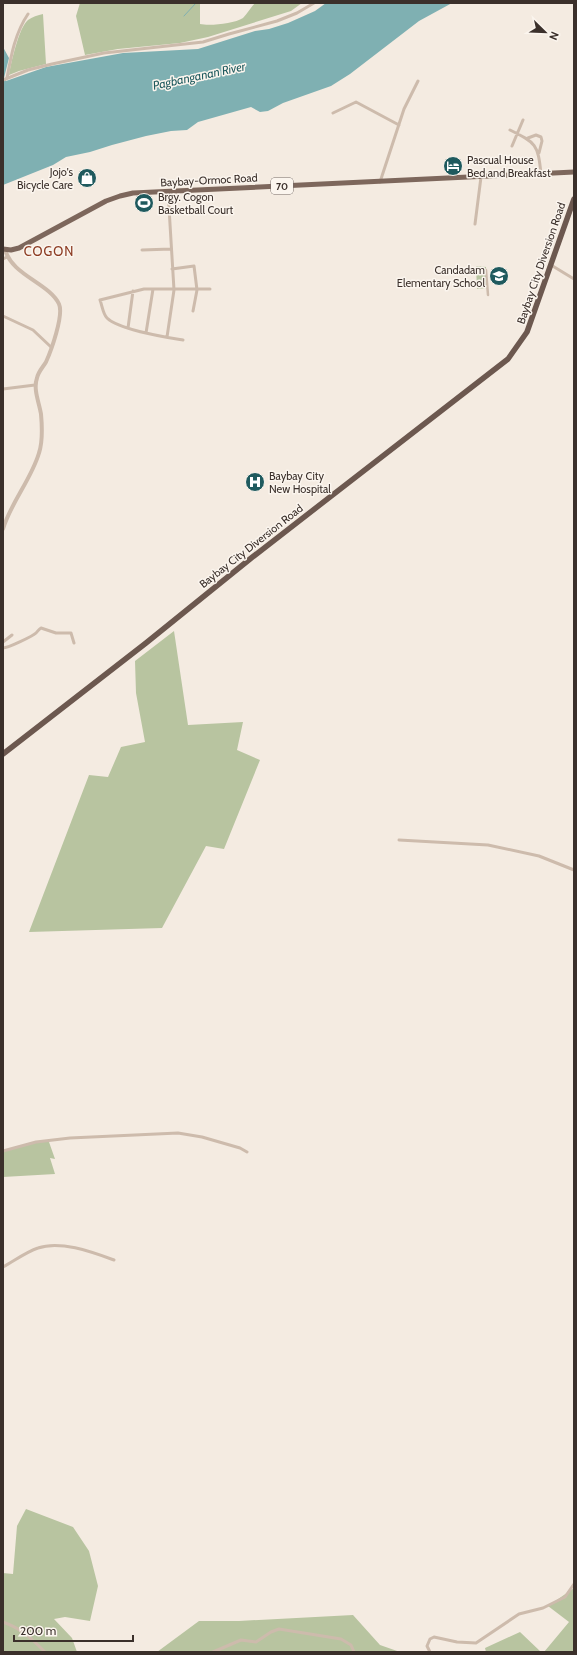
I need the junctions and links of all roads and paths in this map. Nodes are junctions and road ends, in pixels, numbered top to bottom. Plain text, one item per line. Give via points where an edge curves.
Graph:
1 (314, 3) edge
2 (28, 14) dead end
3 (5, 79) edge
4 (418, 81) dead end
5 (333, 113) dead end
6 (523, 120) dead end
7 (399, 125) junction
8 (510, 130) dead end
9 (517, 133) junction
10 (528, 138) junction
11 (512, 146) dead end
12 (539, 153) junction
13 (574, 172) edge
14 (541, 174) junction
15 (481, 177) junction
16 (380, 182) junction
17 (168, 191) junction
18 (574, 199) edge
19 (475, 224) dead end
20 (4, 249) edge
21 (171, 249) junction
22 (142, 250) dead end
23 (5, 258) edge
24 (551, 266) junction
25 (172, 269) junction
26 (468, 273) dead end
27 (574, 279) edge
28 (153, 289) junction
29 (210, 289) dead end
30 (174, 290) junction
31 (197, 290) junction
32 (134, 291) junction
33 (488, 295) dead end
34 (193, 312) dead end
35 (3, 316) edge
36 (128, 328) junction
37 (146, 333) junction
38 (168, 337) junction
39 (182, 340) dead end
40 (51, 347) junction
41 (35, 385) junction
42 (3, 389) edge
43 (3, 529) edge
44 (12, 635) dead end
45 (3, 642) edge
46 (74, 643) dead end
47 (3, 648) edge
48 (3, 754) edge
49 (399, 840) dead end
50 (574, 870) edge
51 (3, 1151) edge
52 (247, 1152) dead end
53 (114, 1260) dead end
54 (3, 1267) edge
55 (574, 1584) edge
56 (3, 1622) edge
57 (46, 1652) edge
58 (213, 1652) edge
59 (354, 1652) edge
60 (430, 1652) edge

1 - 3 street via 277,21 203,42 104,53 52,64
2 - 3 street via 22,23
4 - 7 street
5 - 7 street via 357,102
6 - 9 street
7 - 16 street
8 - 9 street
9 - 10 street
9 - 11 street
10 - 12 street
10 - 12 street via 536,135 541,137
12 - 14 street
13 - 14 main road, Baybay-Ormoc Road / 70
14 - 15 main road, Baybay-Ormoc Road / 70
15 - 16 main road, Baybay-Ormoc Road / 70
15 - 19 street
16 - 17 main road, Baybay-Ormoc Road / 70
17 - 20 main road, Baybay-Ormoc Road / 70 via 120,196 19,248
17 - 21 street
18 - 24 highway, Baybay City Diversion Road
20 - 23 street
21 - 22 street
21 - 25 street
23 - 40 street via 59,303 60,320
24 - 27 street
24 - 48 highway, Baybay City Diversion Road via 528,332 508,360 261,550
25 - 30 street
25 - 31 street via 194,266
26 - 33 street via 486,270
28 - 30 street
28 - 32 street
28 - 37 street
29 - 31 street
30 - 31 street
30 - 38 street
31 - 34 street
32 - 36 street
32 - 36 street via 100,300 106,317
35 - 40 street via 33,330
36 - 37 street
37 - 38 street
38 - 39 street
40 - 41 street
41 - 42 street
41 - 43 street via 41,414 40,450 9,511
44 - 45 street
46 - 47 street via 71,633 57,634 41,628 22,641
49 - 50 street via 488,844 539,856
51 - 52 street via 36,1142 70,1138 178,1133 202,1137
53 - 54 street via 60,1244 37,1248
55 - 60 street via 565,1597 543,1608 519,1614 476,1643 434,1637 427,1646
56 - 57 street via 28,1634
58 - 59 street via 241,1640 256,1642 279,1629 341,1638 351,1645

